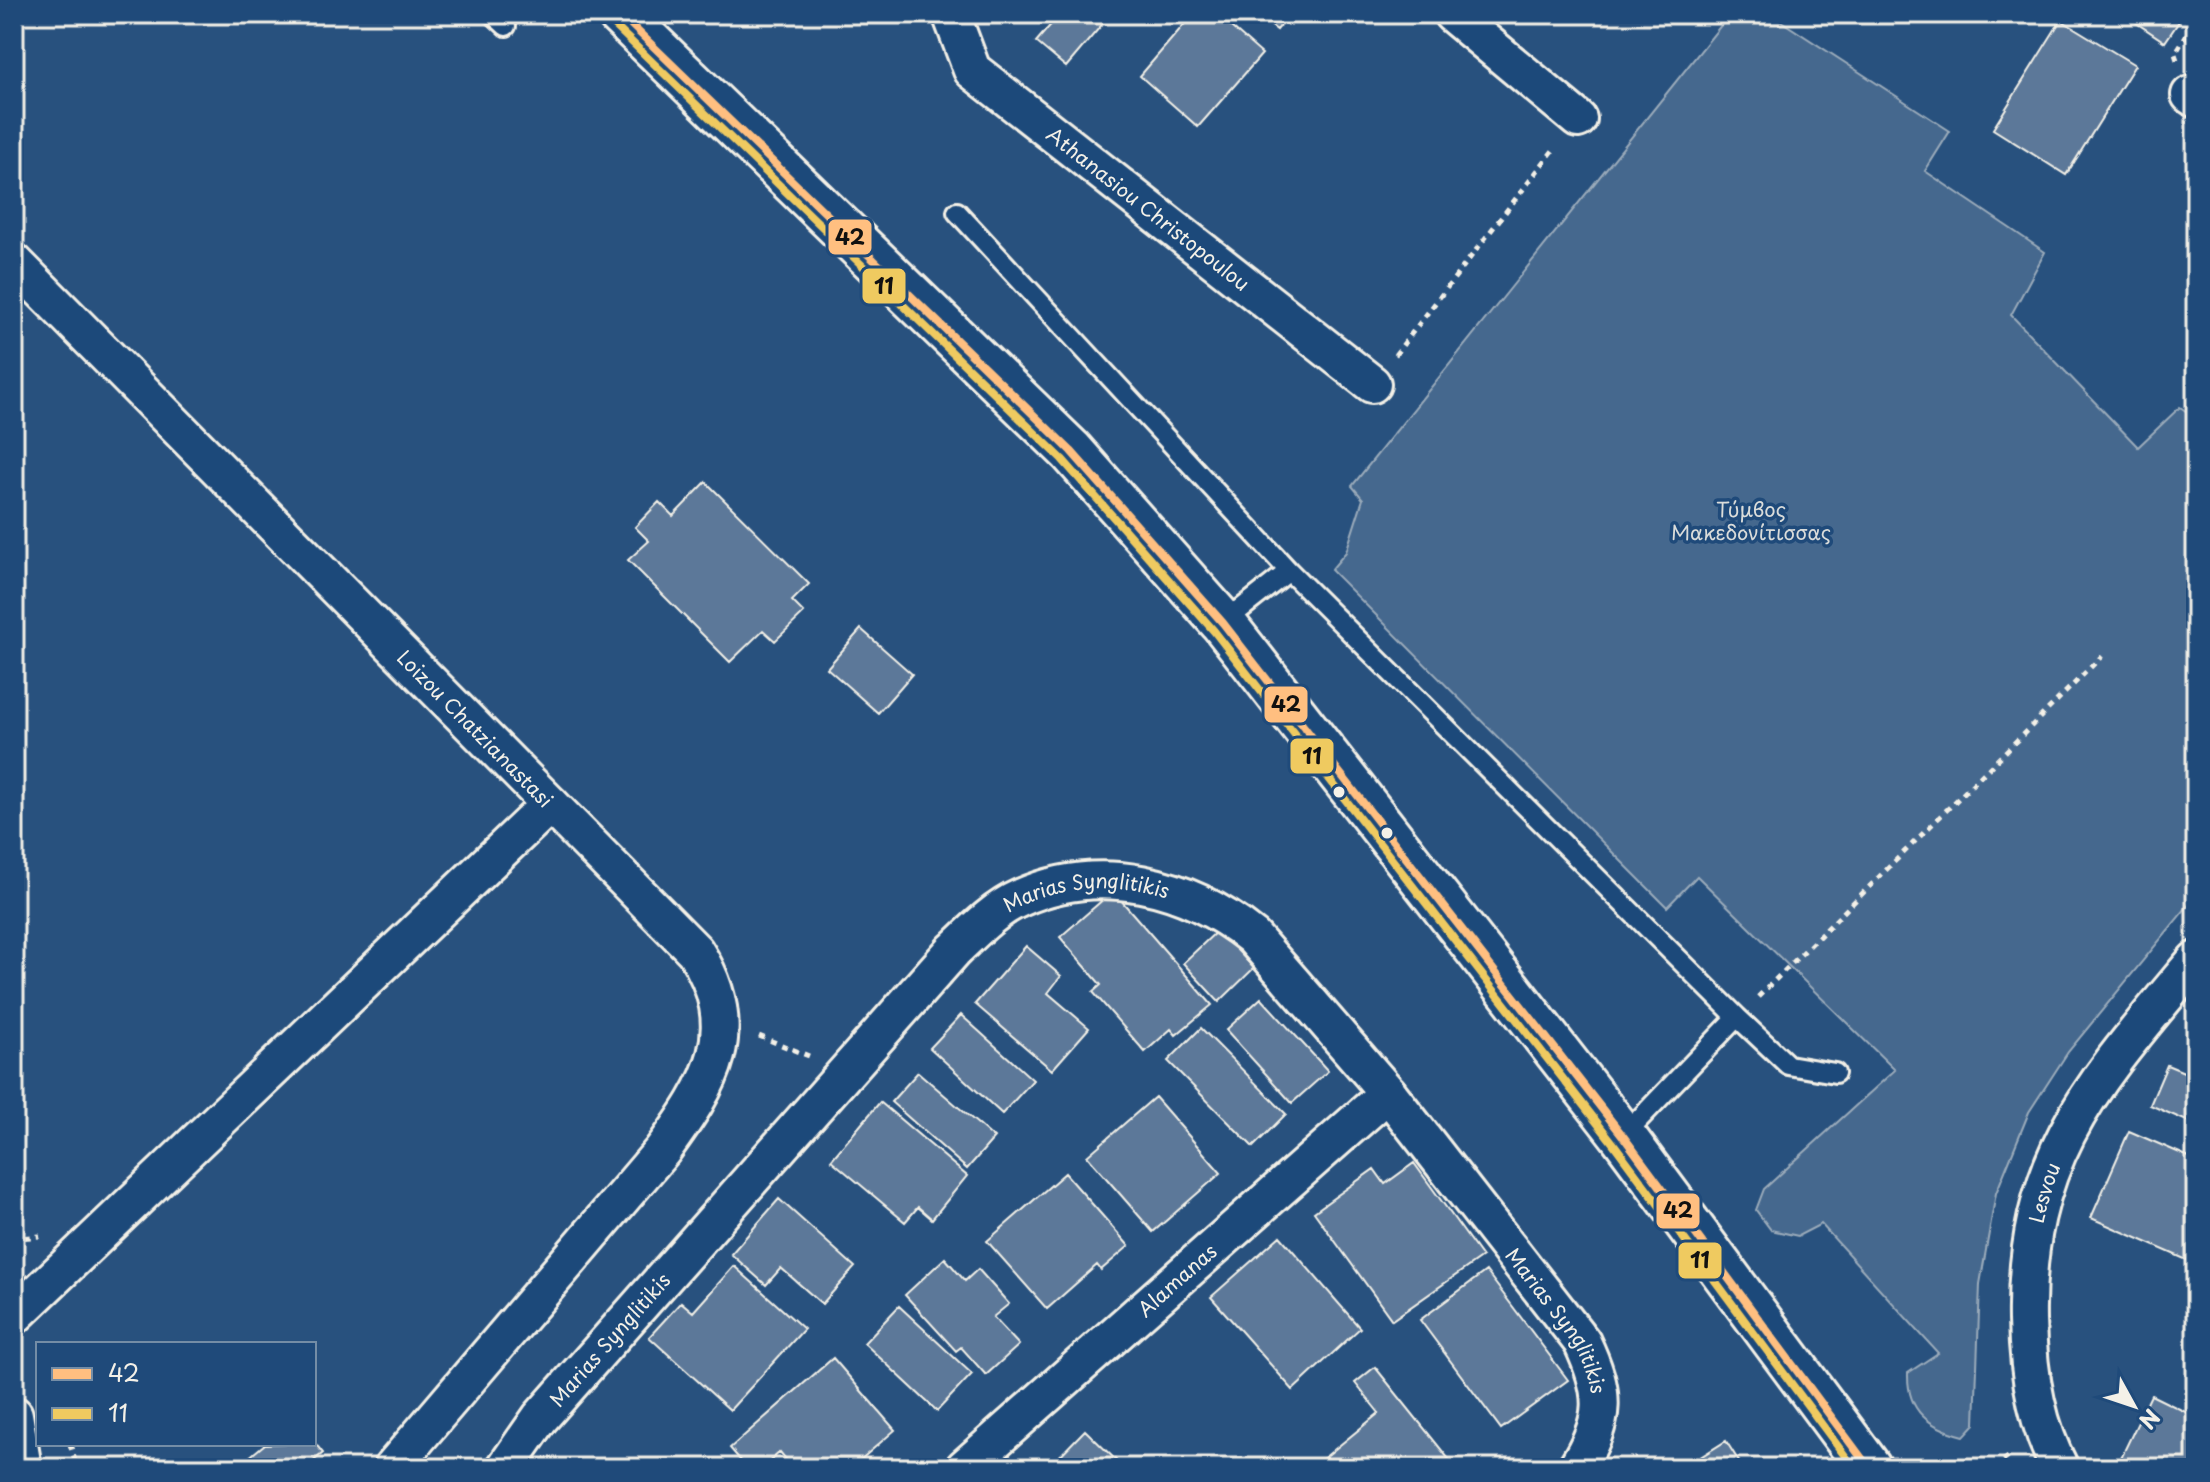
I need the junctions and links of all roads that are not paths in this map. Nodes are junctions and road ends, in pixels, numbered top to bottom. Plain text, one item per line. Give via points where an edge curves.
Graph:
1 (620, 14) edge
2 (951, 14) edge
3 (1452, 14) edge
4 (1578, 119) road end
5 (957, 212) dead end
6 (14, 262) edge
7 (1372, 384) road end
8 (1289, 571) junction
9 (1223, 623) junction
10 (550, 804) junction
11 (2196, 960) edge
12 (1737, 1017) junction
13 (1835, 1073) dead end
14 (1388, 1093) junction
15 (1623, 1136) junction
16 (14, 1316) edge
17 (14, 1415) edge
18 (23, 1468) edge
19 (392, 1468) edge
20 (505, 1468) edge
21 (964, 1468) edge
22 (1576, 1468) edge
23 (1869, 1468) edge
24 (2060, 1468) edge

1 - 9 main road via 1071,451
2 - 7 street, Athanasiou Christopoulou via 972,70
3 - 4 street
5 - 8 lane
6 - 10 street, Loizou Chatzianastasi
8 - 9 lane
8 - 12 lane
9 - 15 main road
10 - 16 street, Loizou Chatzianastasi
10 - 19 street via 695,951 713,980 721,1020 717,1057 698,1102 662,1151
11 - 24 street, Lesvou via 2108,1066 2068,1129 2043,1182 2029,1243 2028,1349 2044,1429
12 - 13 lane via 1788,1065
12 - 15 lane
14 - 20 street, Marias Synglitikis via 1253,937 1193,897 1123,881 1071,881 1018,899 953,951 540,1418
14 - 21 street, Alamanas
14 - 22 street, Marias Synglitikis via 1582,1342 1603,1399 1596,1430
15 - 23 main road
17 - 18 street

